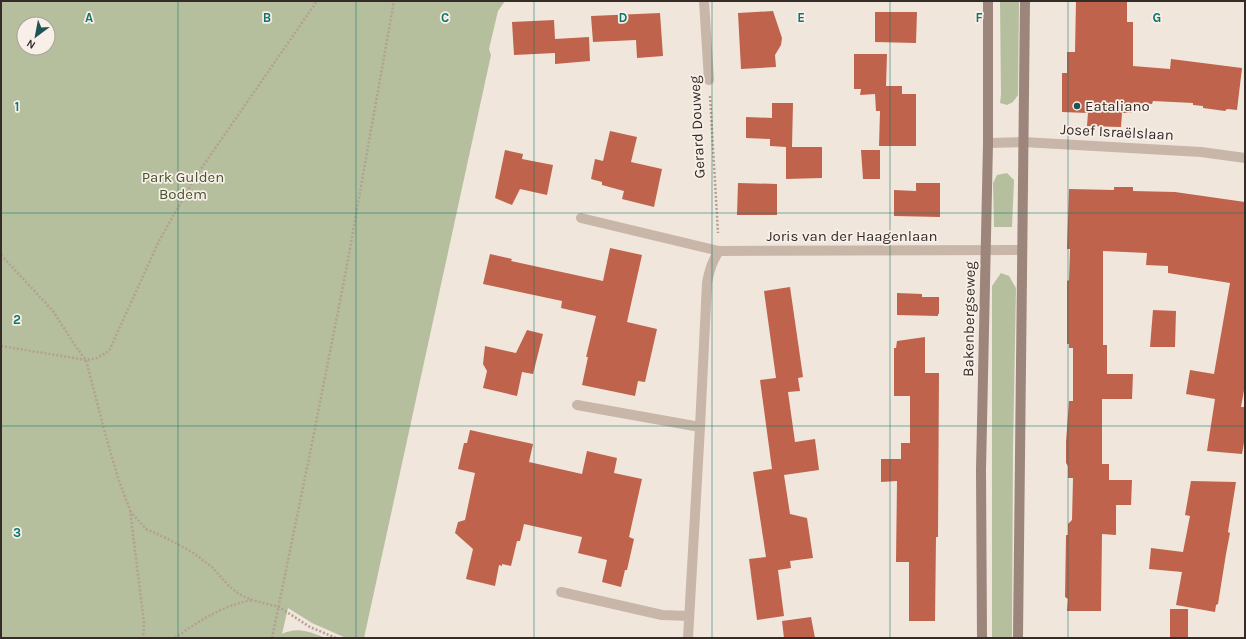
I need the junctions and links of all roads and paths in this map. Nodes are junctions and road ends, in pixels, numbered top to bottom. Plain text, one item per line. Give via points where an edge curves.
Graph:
1 (317, 1) edge
2 (394, 1) edge
3 (704, 1) edge
4 (988, 1) edge
5 (1025, 1) edge
6 (709, 80) joint
7 (1023, 142) junction
8 (988, 144) junction
9 (1245, 158) edge
10 (581, 218) dead end
11 (1022, 250) junction
12 (986, 251) junction
13 (719, 252) junction
14 (1, 255) edge
15 (1, 346) edge
16 (86, 360) junction
17 (577, 405) dead end
18 (700, 427) junction
19 (130, 510) junction
20 (561, 592) dead end
21 (252, 600) junction
22 (279, 607) junction
23 (689, 616) junction
24 (143, 638) edge
25 (175, 638) edge
26 (272, 638) edge
27 (336, 638) edge
28 (688, 638) edge
29 (982, 638) edge
30 (1018, 638) edge

1 - 16 path via 196,176 159,241 109,351 97,358
2 - 22 path via 345,276
3 - 6 street, Gerard Douweg
4 - 8 street, Bakenbergseweg
5 - 7 street
6 - 13 path, Gerard Douweg
7 - 8 street, Josef Israëlslaan
7 - 9 street, Josef Israëlslaan via 1201,152
7 - 11 street
8 - 12 street, Bakenbergseweg
10 - 13 street, Joris van der Haagenlaan
11 - 12 street, Joris van der Haagenlaan
11 - 30 street
12 - 13 street, Joris van der Haagenlaan
12 - 29 street, Bakenbergseweg via 981,470
13 - 18 street via 708,272
14 - 16 path via 53,311
15 - 16 path
16 - 19 path via 118,478
17 - 18 street
18 - 23 street
19 - 21 path via 146,529 192,552 212,567 239,594
19 - 24 path via 144,623
20 - 23 street via 662,615
21 - 22 path
21 - 25 path via 221,610
22 - 26 path
22 - 27 path via 310,627
23 - 28 street

